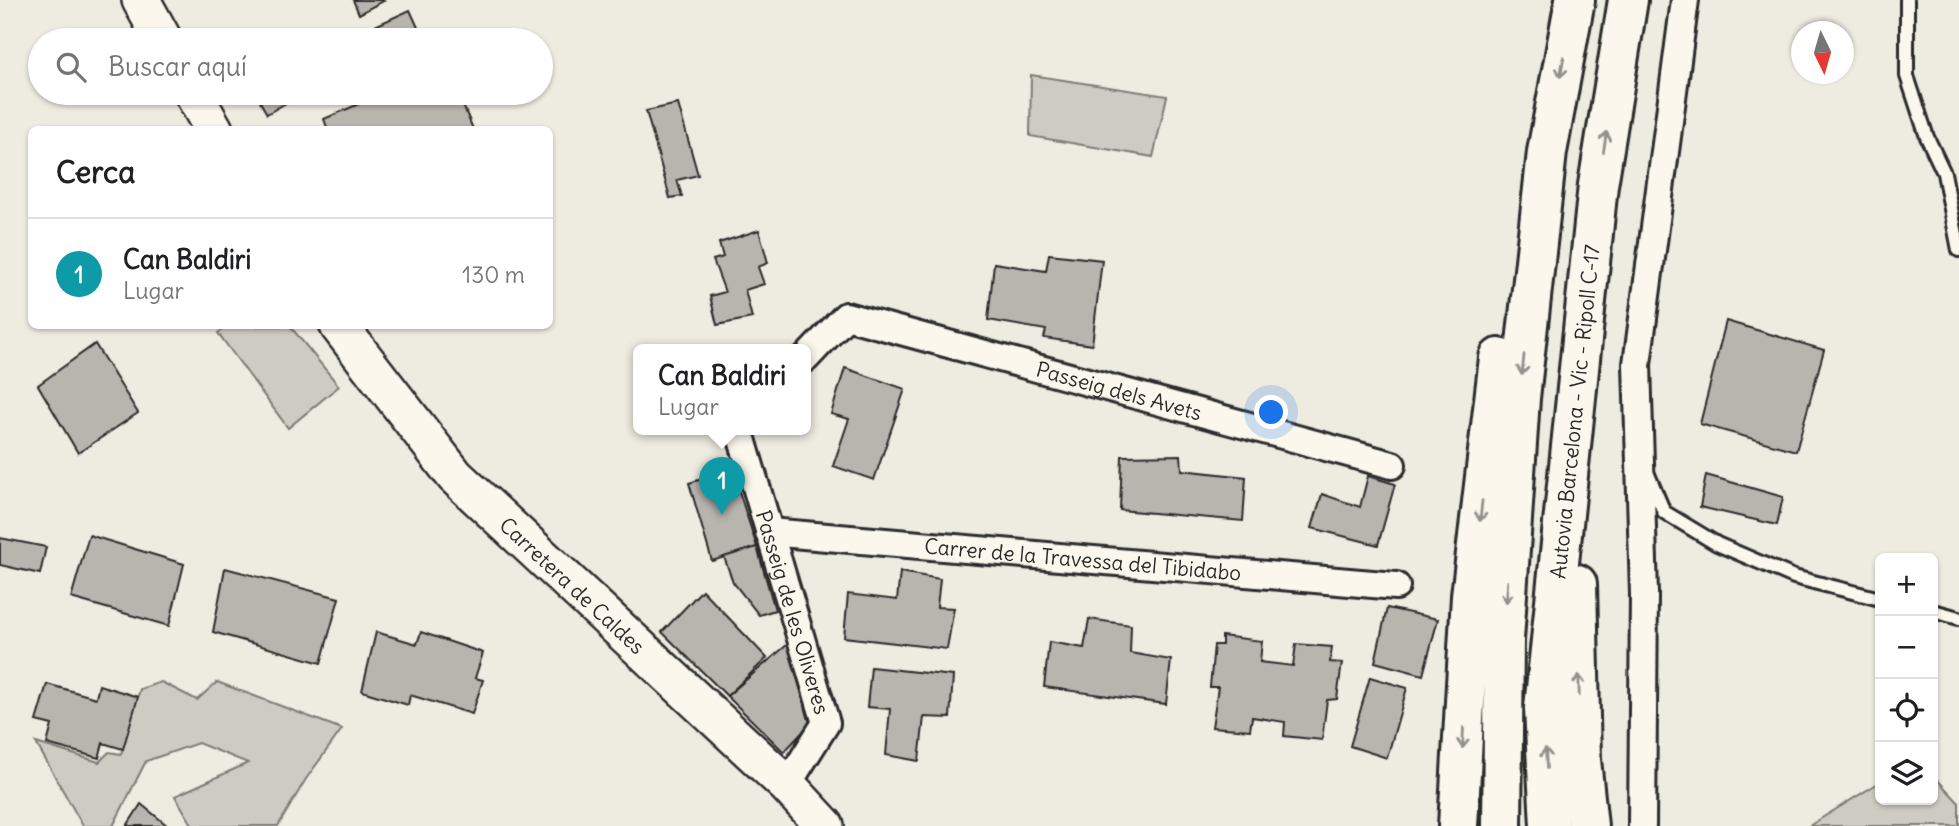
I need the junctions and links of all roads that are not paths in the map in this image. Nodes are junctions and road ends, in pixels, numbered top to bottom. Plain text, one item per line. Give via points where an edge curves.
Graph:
1 (141, 0) edge
2 (1575, 0) edge
3 (1628, 0) edge
4 (1685, 0) edge
5 (1908, 0) edge
6 (156, 28) edge
7 (200, 105) edge
8 (212, 126) edge
9 (1547, 152) junction
10 (1598, 185) junction
11 (1959, 250) edge
12 (341, 329) edge
13 (811, 353) edge
14 (741, 435) edge
15 (1641, 455) junction
16 (1392, 465) dead end
17 (769, 532) junction
18 (1396, 586) dead end
19 (1875, 597) edge
20 (1938, 612) edge
21 (1959, 618) edge
22 (787, 785) junction
23 (825, 826) edge
24 (1458, 826) edge
25 (1502, 826) edge
26 (1550, 826) edge
27 (1588, 826) edge
28 (1642, 826) edge

1 - 6 street
2 -> 9 highway
10 -> 3 highway, Autovia Barcelona - Vic - Ripoll C-17
4 - 15 street via 1637,363
5 - 11 lane via 1907,76 1944,173
7 - 8 street
9 -> 24 highway via 1502,332 1472,596
9 -> 25 highway via 1520,398 1506,600
26 -> 10 highway, Autovia Barcelona - Vic - Ripoll C-17 via 1544,708
27 -> 10 highway via 1581,760 1576,538
12 - 22 street, Carretera de Caldes via 456,476
13 - 16 street, Passeig dels Avets via 846,316
14 - 17 street, Passeig de les Oliveres
15 - 19 lane via 1664,512 1717,544 1794,577
15 - 28 street
17 - 18 street, Carrer de la Travessa del Tibidabo
17 - 22 street, Passeig de les Oliveres via 826,723
20 - 21 lane
22 - 23 street, Carretera de Caldes

